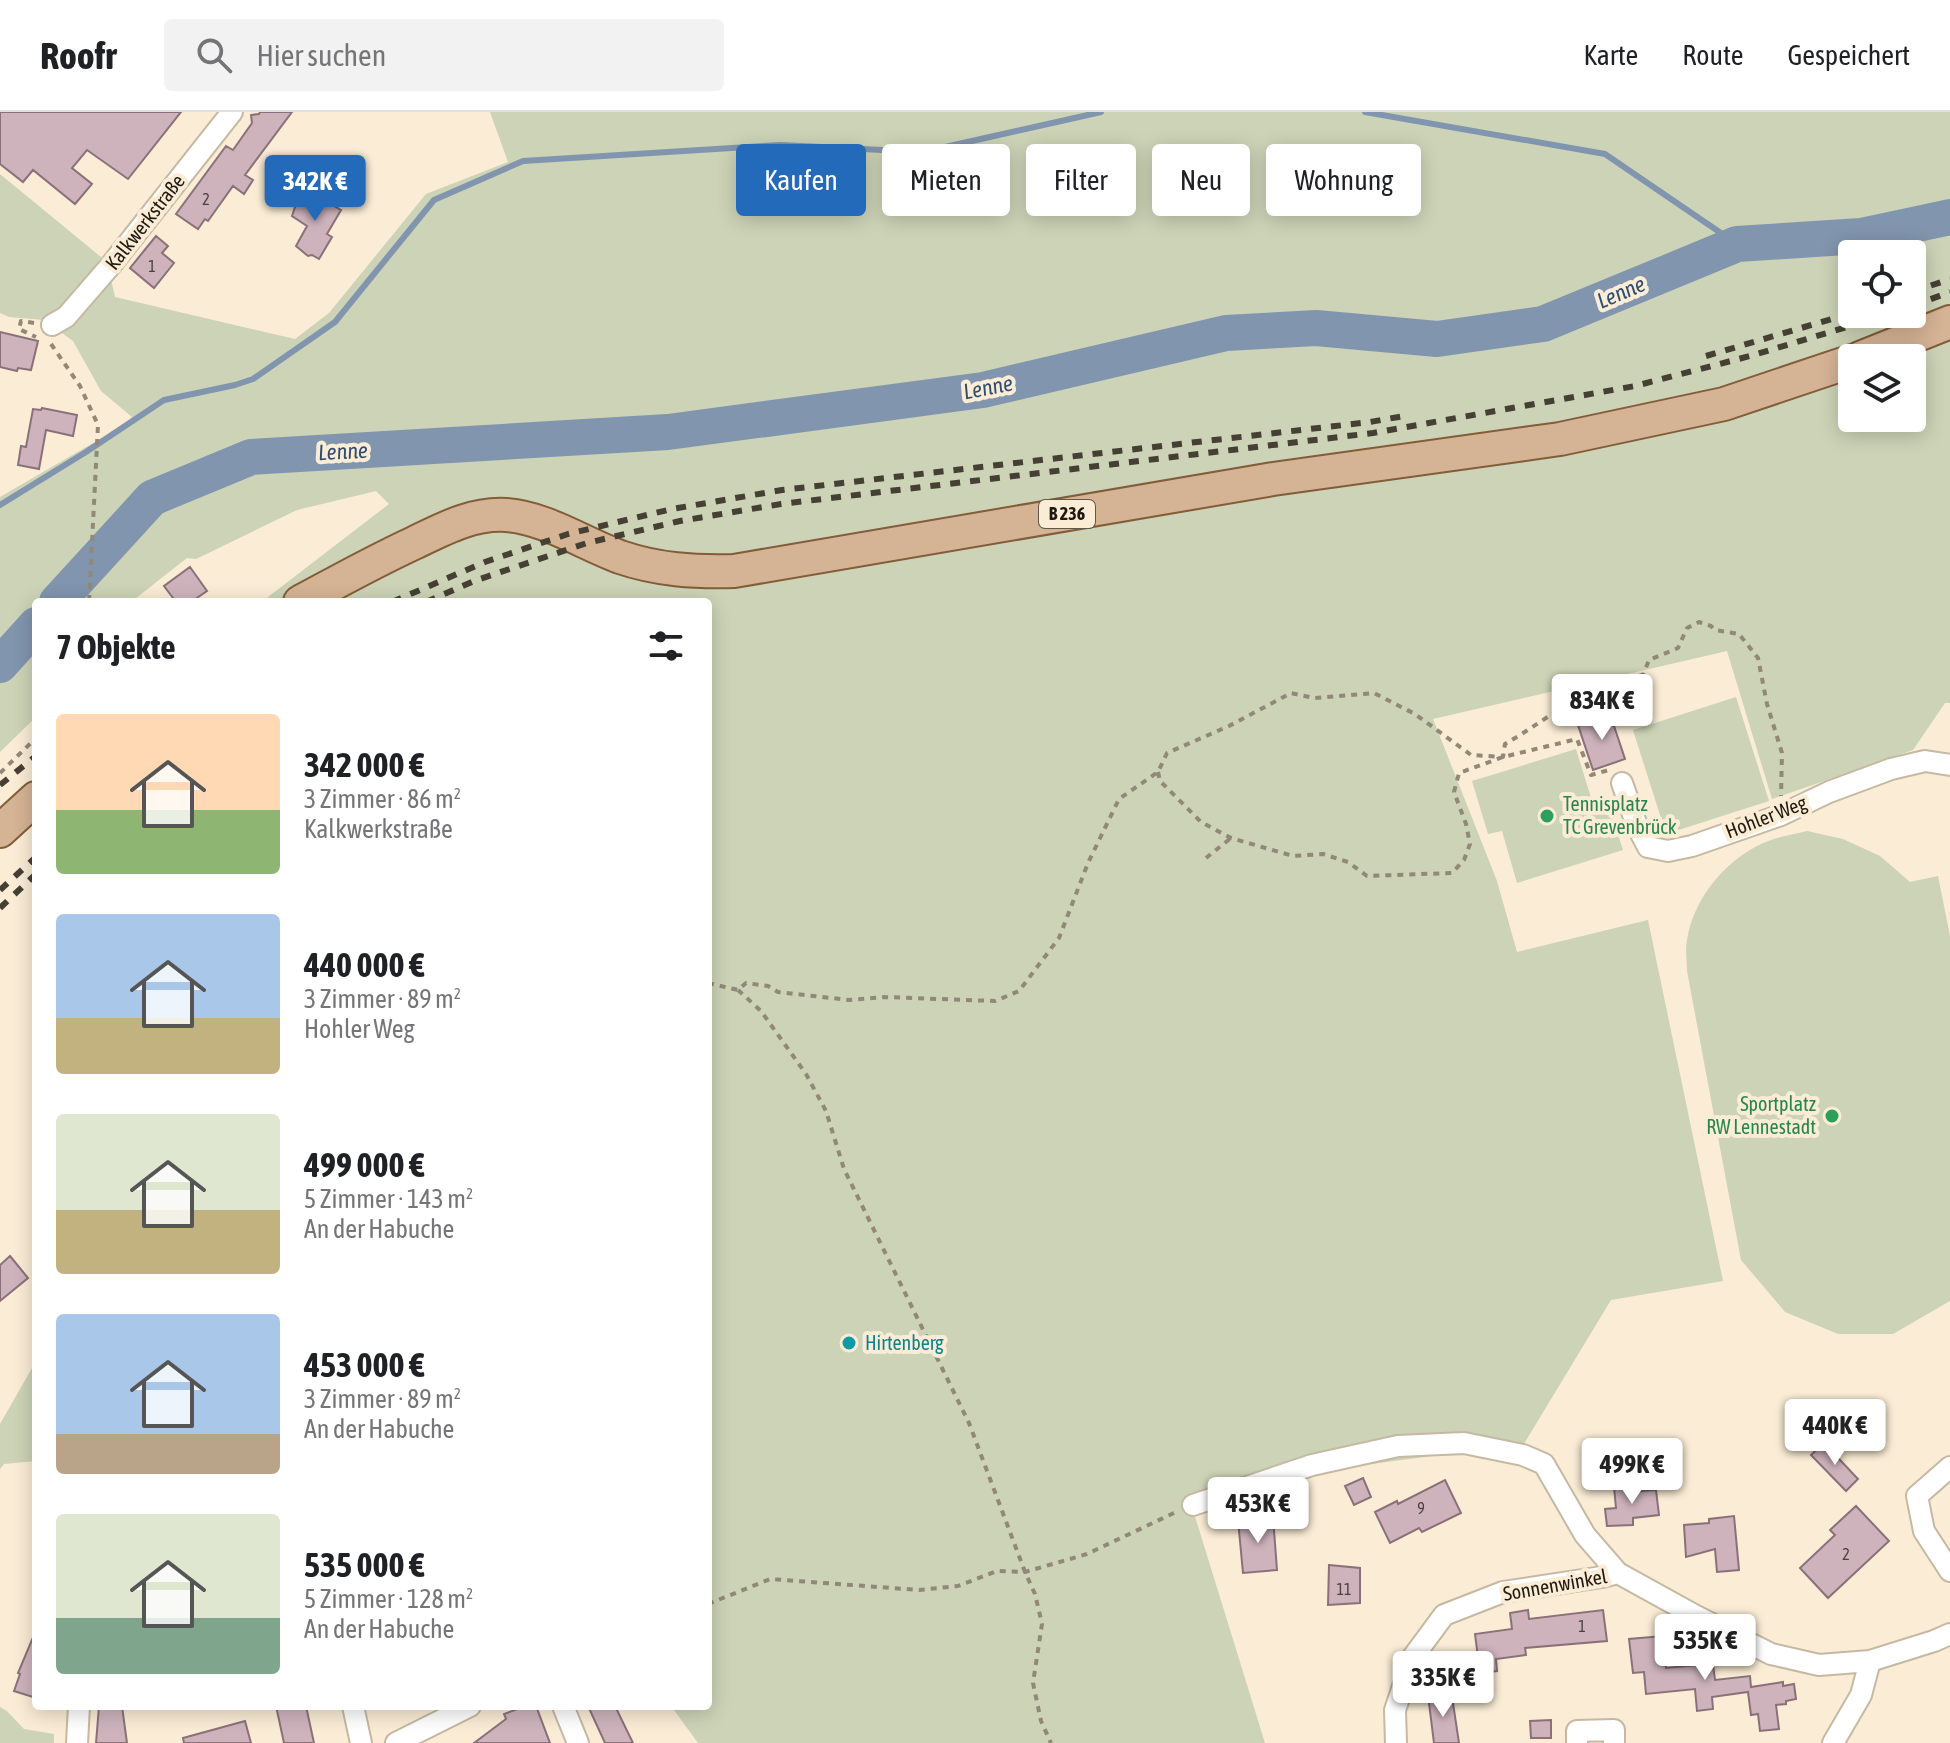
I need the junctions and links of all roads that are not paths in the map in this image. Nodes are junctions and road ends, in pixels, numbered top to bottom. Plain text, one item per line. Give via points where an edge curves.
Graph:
1 (232, 112) edge
2 (1950, 322) edge
3 (52, 325) road end
4 (1895, 344) edge
5 (1838, 366) edge
6 (308, 598) edge
7 (1950, 765) edge
8 (1622, 783) road end
9 (32, 802) edge
10 (0, 831) edge
11 (1950, 1467) edge
12 (1193, 1505) road end
13 (1950, 1571) edge
14 (1618, 1573) junction
15 (1950, 1634) edge
16 (1870, 1661) junction
17 (79, 1710) edge
18 (354, 1710) edge
19 (462, 1710) edge
20 (565, 1710) edge
21 (77, 1743) edge
22 (361, 1743) edge
23 (396, 1743) edge
24 (578, 1743) edge
25 (1396, 1743) edge
26 (1577, 1743) edge
27 (1614, 1743) edge
28 (1833, 1743) edge

1 - 3 street, Kalkwerkstraße via 111,265 66,317
2 - 4 main road
5 - 6 main road, B 236 via 1724,404 1560,439 1273,479 734,571 653,567 525,518 482,516 457,523
7 - 8 street, Hohler Weg via 1925,761 1891,769 1781,815 1668,851 1648,847
9 - 10 main road
11 - 13 street via 1917,1496 1924,1531
12 - 14 street via 1312,1465 1398,1446 1464,1443 1544,1464 1585,1535
14 - 16 street via 1771,1654 1819,1665
14 - 25 street, Sonnenwinkel via 1503,1592 1444,1615 1413,1657 1395,1710
15 - 16 street
16 - 28 street via 1861,1695
17 - 21 street
18 - 22 street
19 - 23 street
20 - 24 street
26 - 27 street via 1577,1731 1614,1730

